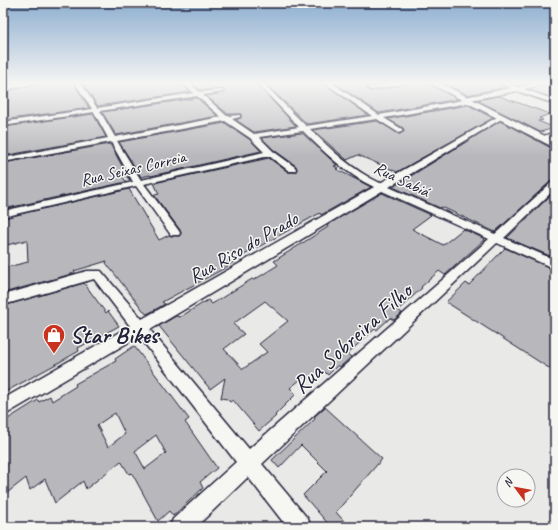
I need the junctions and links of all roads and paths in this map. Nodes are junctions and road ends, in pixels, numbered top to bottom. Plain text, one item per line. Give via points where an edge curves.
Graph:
1 (104, 108) edge
2 (215, 108) edge
3 (285, 108) edge
4 (364, 108) edge
5 (426, 108) edge
6 (482, 108) edge
7 (95, 109) junction
8 (238, 116) dead end
9 (377, 117) junction
10 (501, 117) junction
11 (227, 118) junction
12 (3, 124) edge
13 (306, 129) junction
14 (399, 131) dead end
15 (555, 134) edge
16 (253, 136) junction
17 (542, 138) junction
18 (113, 140) junction
19 (555, 144) edge
20 (270, 153) junction
21 (3, 160) edge
22 (292, 169) dead end
23 (139, 184) junction
24 (555, 184) edge
25 (381, 188) junction
26 (3, 214) edge
27 (175, 233) dead end
28 (496, 239) junction
29 (555, 265) edge
30 (3, 300) edge
31 (141, 328) junction
32 (3, 408) edge
33 (248, 462) junction
34 (181, 527) edge
35 (300, 527) edge

1 - 7 street
2 - 11 street
3 - 13 street, Rua Sabiá
4 - 9 street
5 - 9 street
6 - 10 main road
7 - 12 street
7 - 18 street
8 - 11 street
9 - 13 street
9 - 14 street
10 - 17 main road
10 - 25 street, Rua Riso do Prado
11 - 16 street
11 - 18 street
13 - 16 street
13 - 25 street, Rua Sabiá via 351,170
15 - 17 street
16 - 20 street
17 - 19 main road
18 - 21 street
18 - 23 street
20 - 22 street
20 - 23 street, Rua Seixas Correia
23 - 26 street, Rua Seixas Correia
23 - 27 street
24 - 28 street, Rua Sobreira Filho
25 - 28 street, Rua Sabiá
25 - 31 street, Rua Riso do Prado
28 - 29 street, Rua Sabiá
28 - 33 street, Rua Sobreira Filho
30 - 31 street via 95,274
31 - 32 street, Rua Riso do Prado
31 - 33 street
33 - 34 street, Rua Sobreira Filho
33 - 35 street

